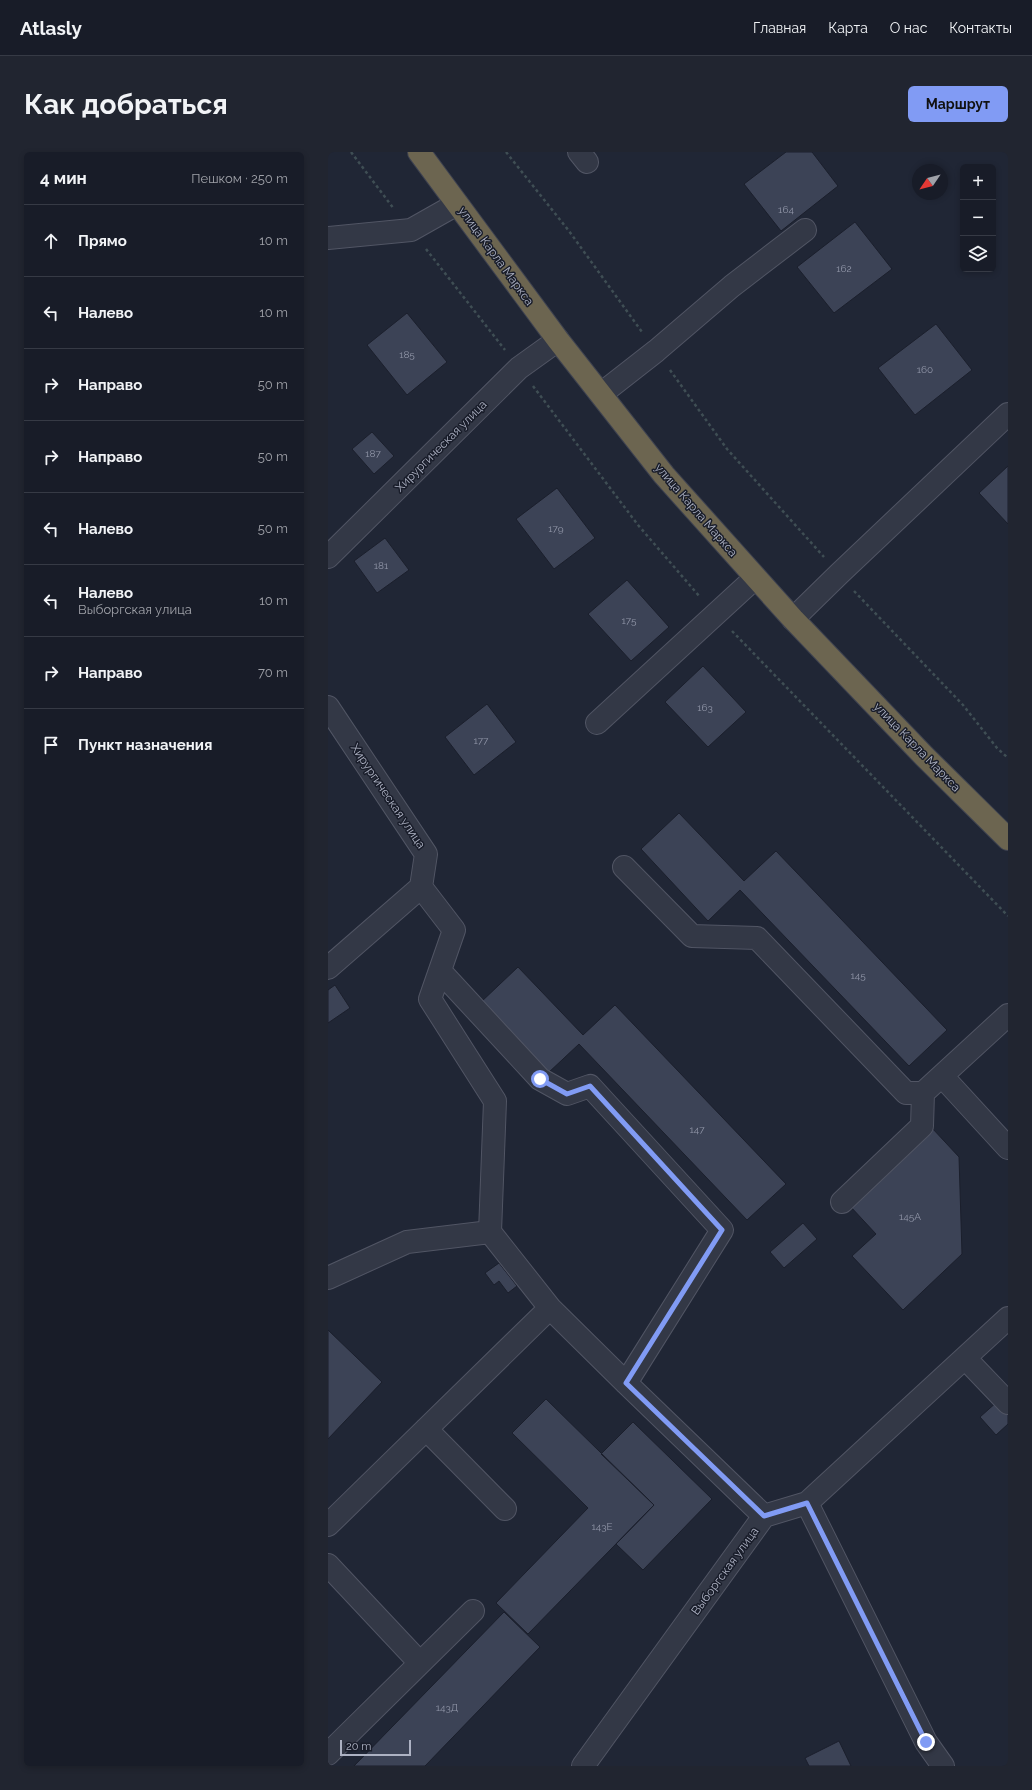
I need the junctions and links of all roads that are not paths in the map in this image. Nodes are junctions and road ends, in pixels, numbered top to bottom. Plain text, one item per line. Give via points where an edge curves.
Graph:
1 (419, 152) edge
2 (457, 204) junction
3 (805, 230) dead end
4 (328, 238) edge
5 (558, 340) junction
6 (601, 394) junction
7 (1008, 414) edge
8 (328, 557) edge
9 (755, 578) junction
10 (793, 619) junction
11 (328, 707) edge
12 (596, 723) dead end
13 (1008, 839) edge
14 (624, 867) dead end
15 (421, 887) junction
16 (328, 968) edge
17 (440, 971) junction
18 (1008, 1015) edge
19 (942, 1076) junction
20 (923, 1093) junction
21 (1008, 1148) edge
22 (842, 1202) dead end
23 (490, 1232) junction
24 (328, 1278) edge
25 (550, 1308) junction
26 (1008, 1318) edge
27 (965, 1358) junction
28 (626, 1383) junction
29 (1008, 1403) edge
30 (426, 1429) junction
31 (807, 1503) junction
32 (505, 1509) dead end
33 (764, 1516) junction
34 (328, 1525) edge
35 (328, 1565) edge
36 (473, 1611) dead end
37 (420, 1663) junction
38 (328, 1754) edge
39 (583, 1766) edge
40 (943, 1766) edge

1 - 2 highway, улица Карла Маркса
2 - 4 street via 411,230
2 - 5 highway, улица Карла Маркса
3 - 6 street via 732,286
5 - 6 highway, улица Карла Маркса
5 - 8 street, Хирургическая улица via 519,368
6 - 9 highway, улица Карла Маркса via 664,475
7 - 10 street
9 - 10 highway, улица Карла Маркса
9 - 12 street
10 - 13 highway, улица Карла Маркса via 924,756
11 - 15 street, Хирургическая улица via 426,854
14 - 20 street via 692,936 757,938 906,1093
15 - 16 street
15 - 17 street via 454,930
17 - 23 street via 430,999 495,1101
17 - 28 street via 540,1079 567,1094 590,1086 722,1230
18 - 19 street
19 - 20 street
19 - 21 street
20 - 22 street via 922,1126
23 - 24 street via 407,1242
23 - 25 street
25 - 28 street
25 - 30 street
26 - 27 street, Выборгская улица
27 - 29 street
27 - 31 street, Выборгская улица
28 - 33 street
30 - 32 street
30 - 34 street
31 - 33 street, Выборгская улица
31 - 40 street via 926,1742
33 - 39 street, Выборгская улица
35 - 37 street
36 - 37 street
37 - 38 street

